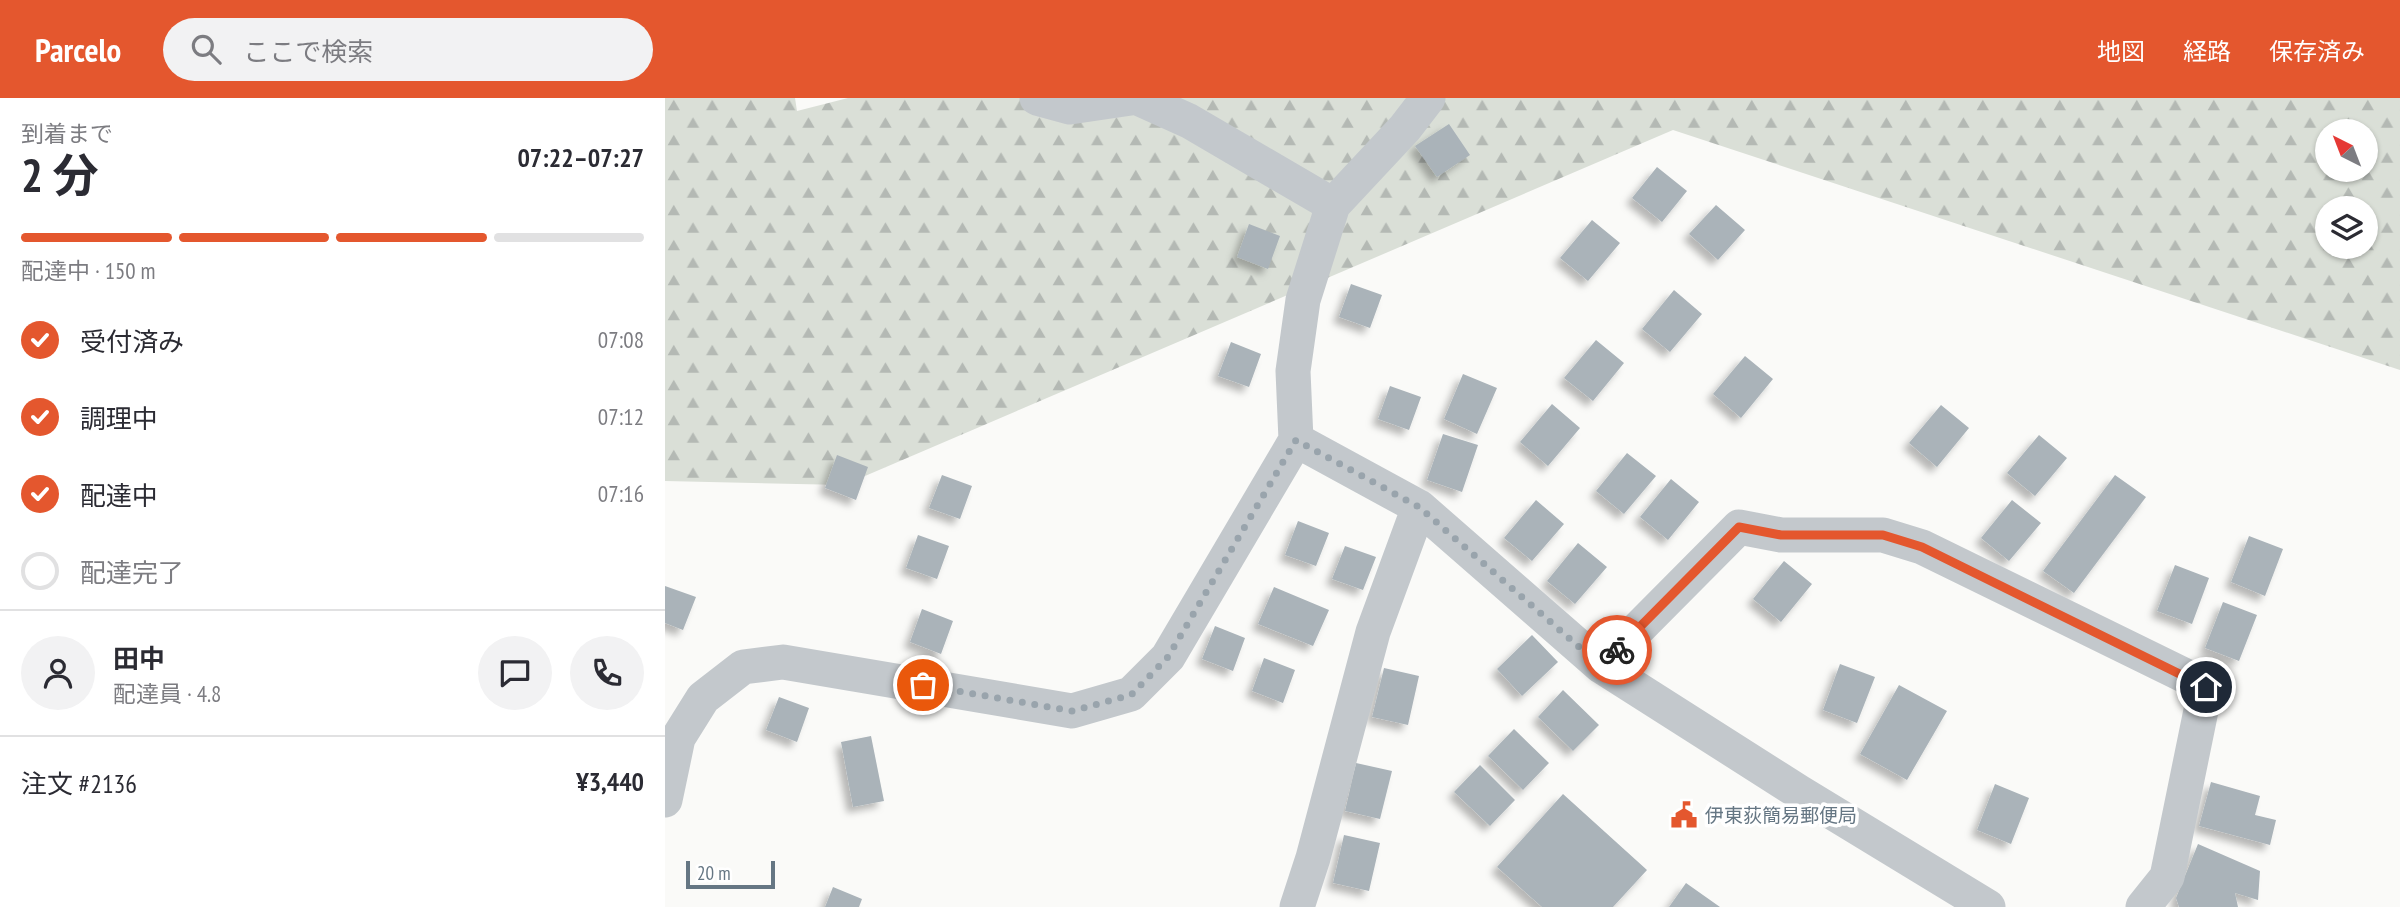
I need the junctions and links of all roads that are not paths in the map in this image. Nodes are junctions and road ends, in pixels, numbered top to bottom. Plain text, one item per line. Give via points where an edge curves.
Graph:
1 (1037, 98) edge
2 (1131, 98) edge
3 (1138, 98) edge
4 (1428, 98) edge
5 (1333, 205) junction
6 (1296, 440) junction
7 (1419, 507) junction
8 (1601, 666) junction
9 (665, 800) edge
10 (1297, 907) edge
11 (1988, 907) edge
12 (2143, 907) edge

1 - 2 street via 1070,107
3 - 5 street via 1189,121
4 - 5 street
5 - 6 street via 1303,300 1293,371
6 - 7 street
6 - 9 street via 1168,657 1131,695 1072,711 783,662 743,667 702,698 678,737
7 - 8 street
7 - 10 street via 1373,632
8 - 11 street
8 - 12 street via 1739,527 1781,535 1883,535 1922,547 2206,687 2167,877

